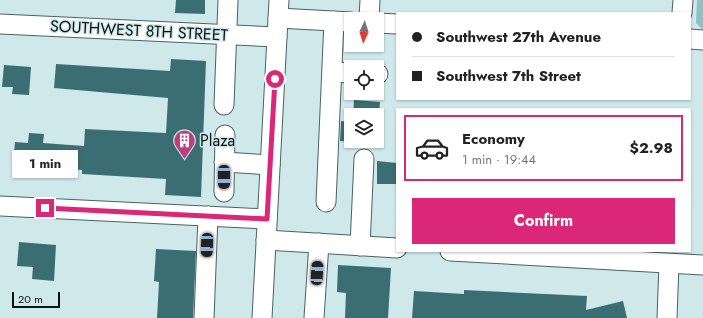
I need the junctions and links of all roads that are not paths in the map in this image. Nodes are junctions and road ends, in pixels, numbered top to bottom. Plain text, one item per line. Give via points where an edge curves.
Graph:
1 (228, 0) edge
2 (370, 0) edge
3 (683, 0) edge
4 (369, 12) edge
5 (682, 12) edge
6 (278, 18) edge
7 (342, 21) edge
8 (384, 23) edge
9 (0, 24) edge
10 (396, 24) edge
11 (226, 34) junction
12 (691, 39) edge
13 (703, 40) edge
14 (332, 72) junction
15 (344, 73) edge
16 (224, 105) dead end
17 (225, 135) dead end
18 (364, 159) dead end
19 (224, 162) junction
20 (270, 165) junction
21 (224, 192) dead end
22 (326, 202) dead end
23 (0, 206) edge
24 (208, 216) junction
25 (267, 219) junction
26 (266, 240) junction
27 (319, 243) junction
28 (360, 246) junction
29 (396, 248) edge
30 (467, 252) edge
31 (669, 264) junction
32 (703, 265) edge
33 (204, 318) edge
34 (262, 318) edge
35 (314, 318) edge
36 (667, 318) edge

1 - 11 street
2 - 4 street
3 - 5 street
6 - 7 street, SOUTHWEST 8TH STREET
6 - 11 street, SOUTHWEST 8TH STREET
6 - 20 street
7 - 14 street
8 - 10 street
9 - 11 street, SOUTHWEST 8TH STREET
11 - 16 street
12 - 13 street
14 - 15 street
14 - 22 street
17 - 19 street
18 - 28 street
19 - 20 street
19 - 21 street
20 - 25 street
23 - 24 street
24 - 25 street
24 - 33 street
25 - 26 street
26 - 27 street
26 - 34 street
27 - 28 street
27 - 35 street
28 - 29 street
30 - 31 street
31 - 32 street
31 - 36 street

